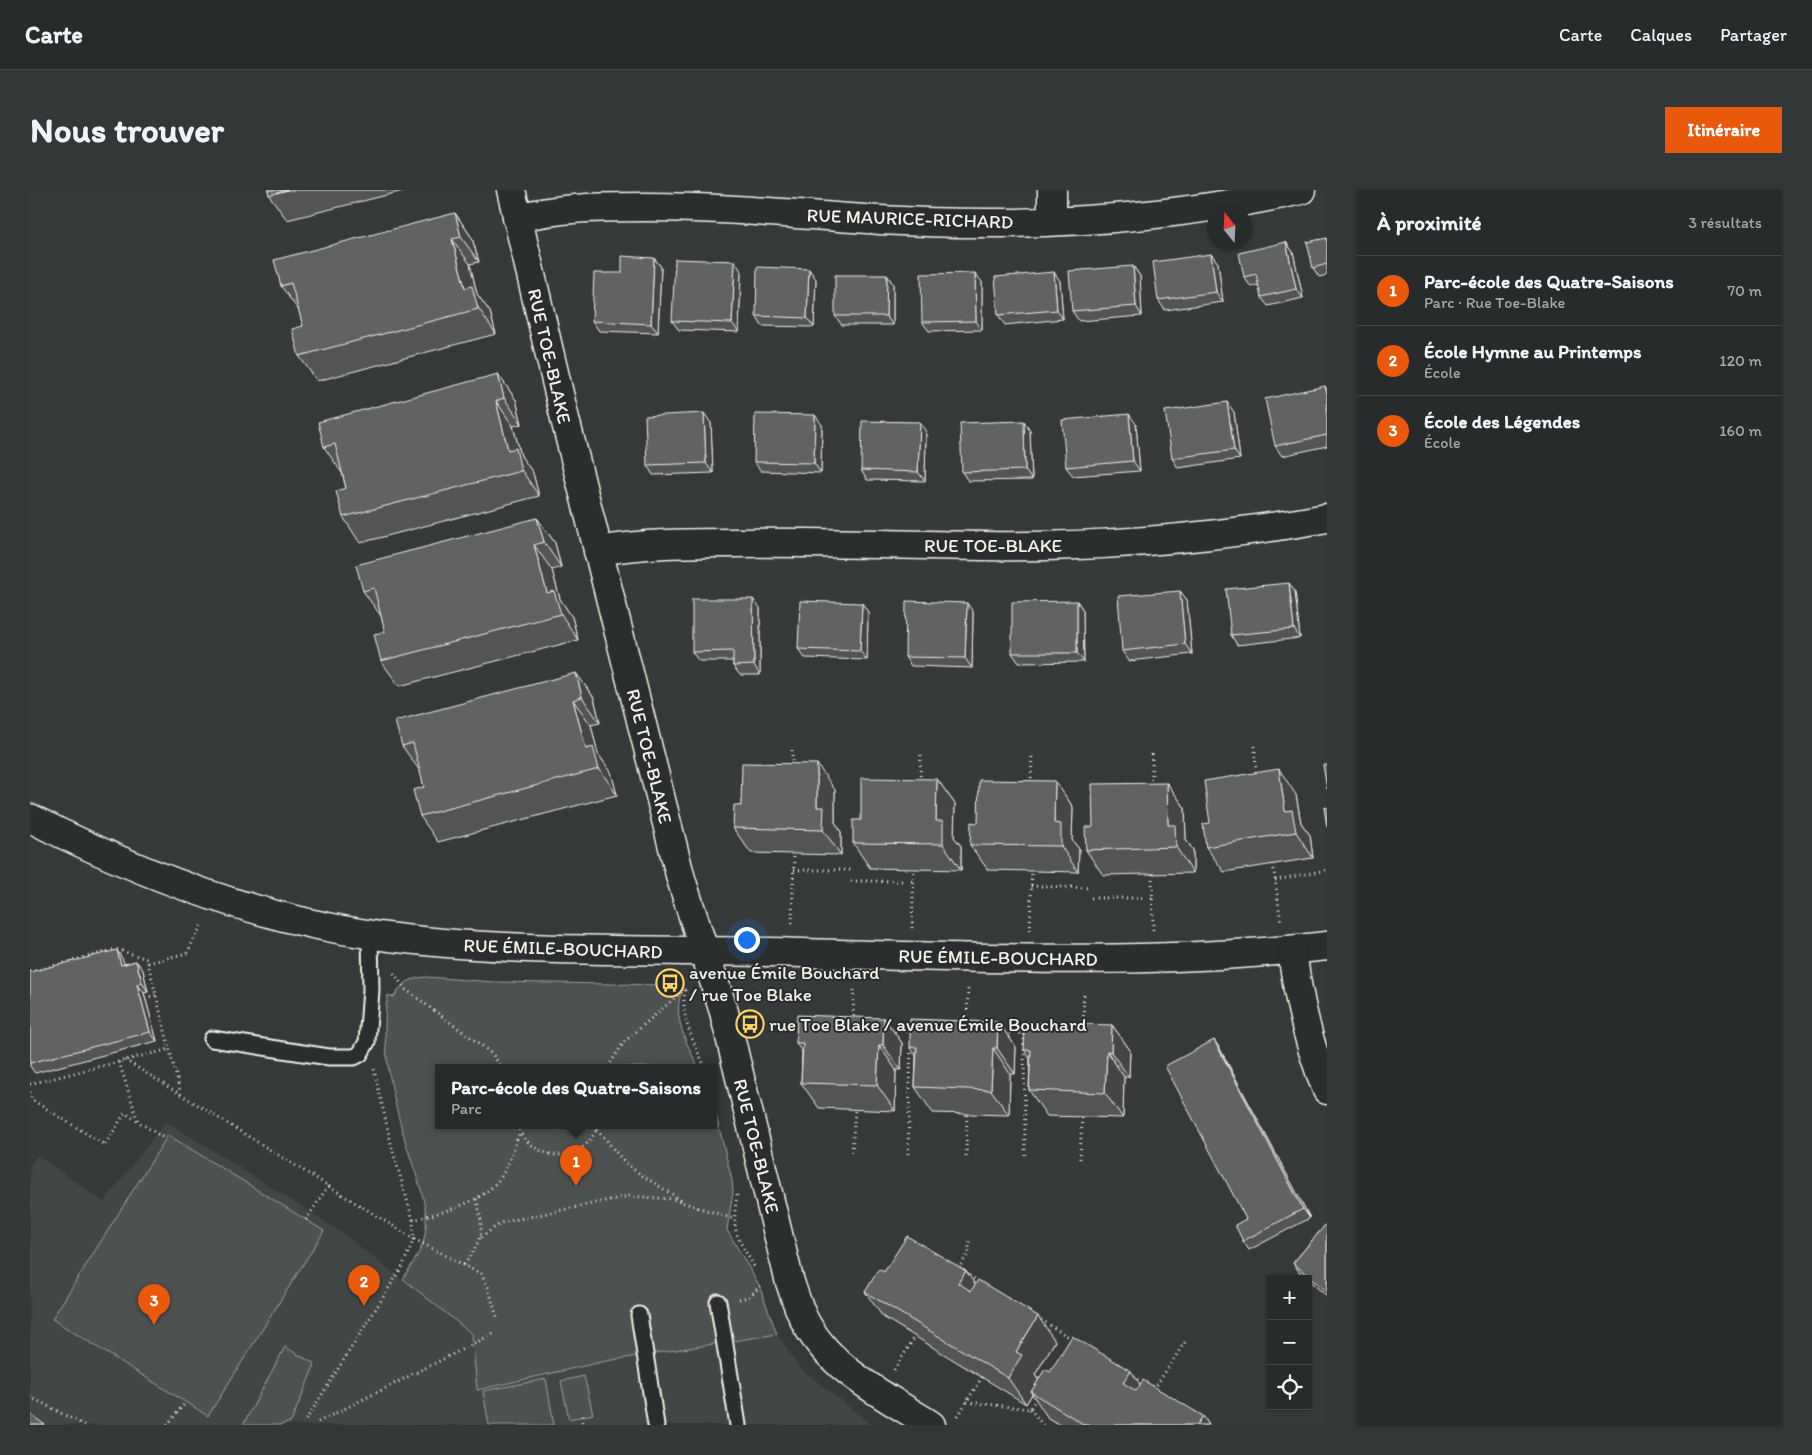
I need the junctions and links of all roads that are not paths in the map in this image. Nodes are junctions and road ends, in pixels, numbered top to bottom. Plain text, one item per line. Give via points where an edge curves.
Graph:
1 (510, 190) edge
2 (1052, 190) edge
3 (1301, 190) edge
4 (517, 218) junction
5 (1052, 221) junction
6 (1327, 518) edge
7 (598, 551) junction
8 (30, 818) edge
9 (370, 935) junction
10 (1327, 946) edge
11 (1292, 950) junction
12 (704, 952) junction
13 (212, 1039) dead end
14 (1327, 1090) edge
15 (718, 1302) road end
16 (639, 1315) dead end
17 (656, 1425) edge
18 (738, 1425) edge
19 (931, 1425) edge

1 - 4 street, RUE TOE-BLAKE
2 - 5 street
3 - 5 street, RUE MAURICE-RICHARD via 1204,207
4 - 5 street, RUE MAURICE-RICHARD via 574,208 690,207 901,221
4 - 7 street, RUE TOE-BLAKE
6 - 7 street, RUE TOE-BLAKE via 1205,536 1101,544 654,543
7 - 12 street, RUE TOE-BLAKE via 685,895
8 - 9 street, RUE ÉMILE-BOUCHARD via 115,860 217,897 278,915
9 - 12 street, RUE ÉMILE-BOUCHARD via 508,948
9 - 13 lane via 371,990 367,1042 360,1054 344,1058
10 - 11 street, RUE ÉMILE-BOUCHARD
11 - 12 street, RUE ÉMILE-BOUCHARD via 1204,958 1109,960
11 - 14 street via 1300,1008
12 - 19 street, RUE TOE-BLAKE via 724,1012 789,1278 807,1324 829,1354 846,1370
15 - 18 lane
16 - 17 lane

